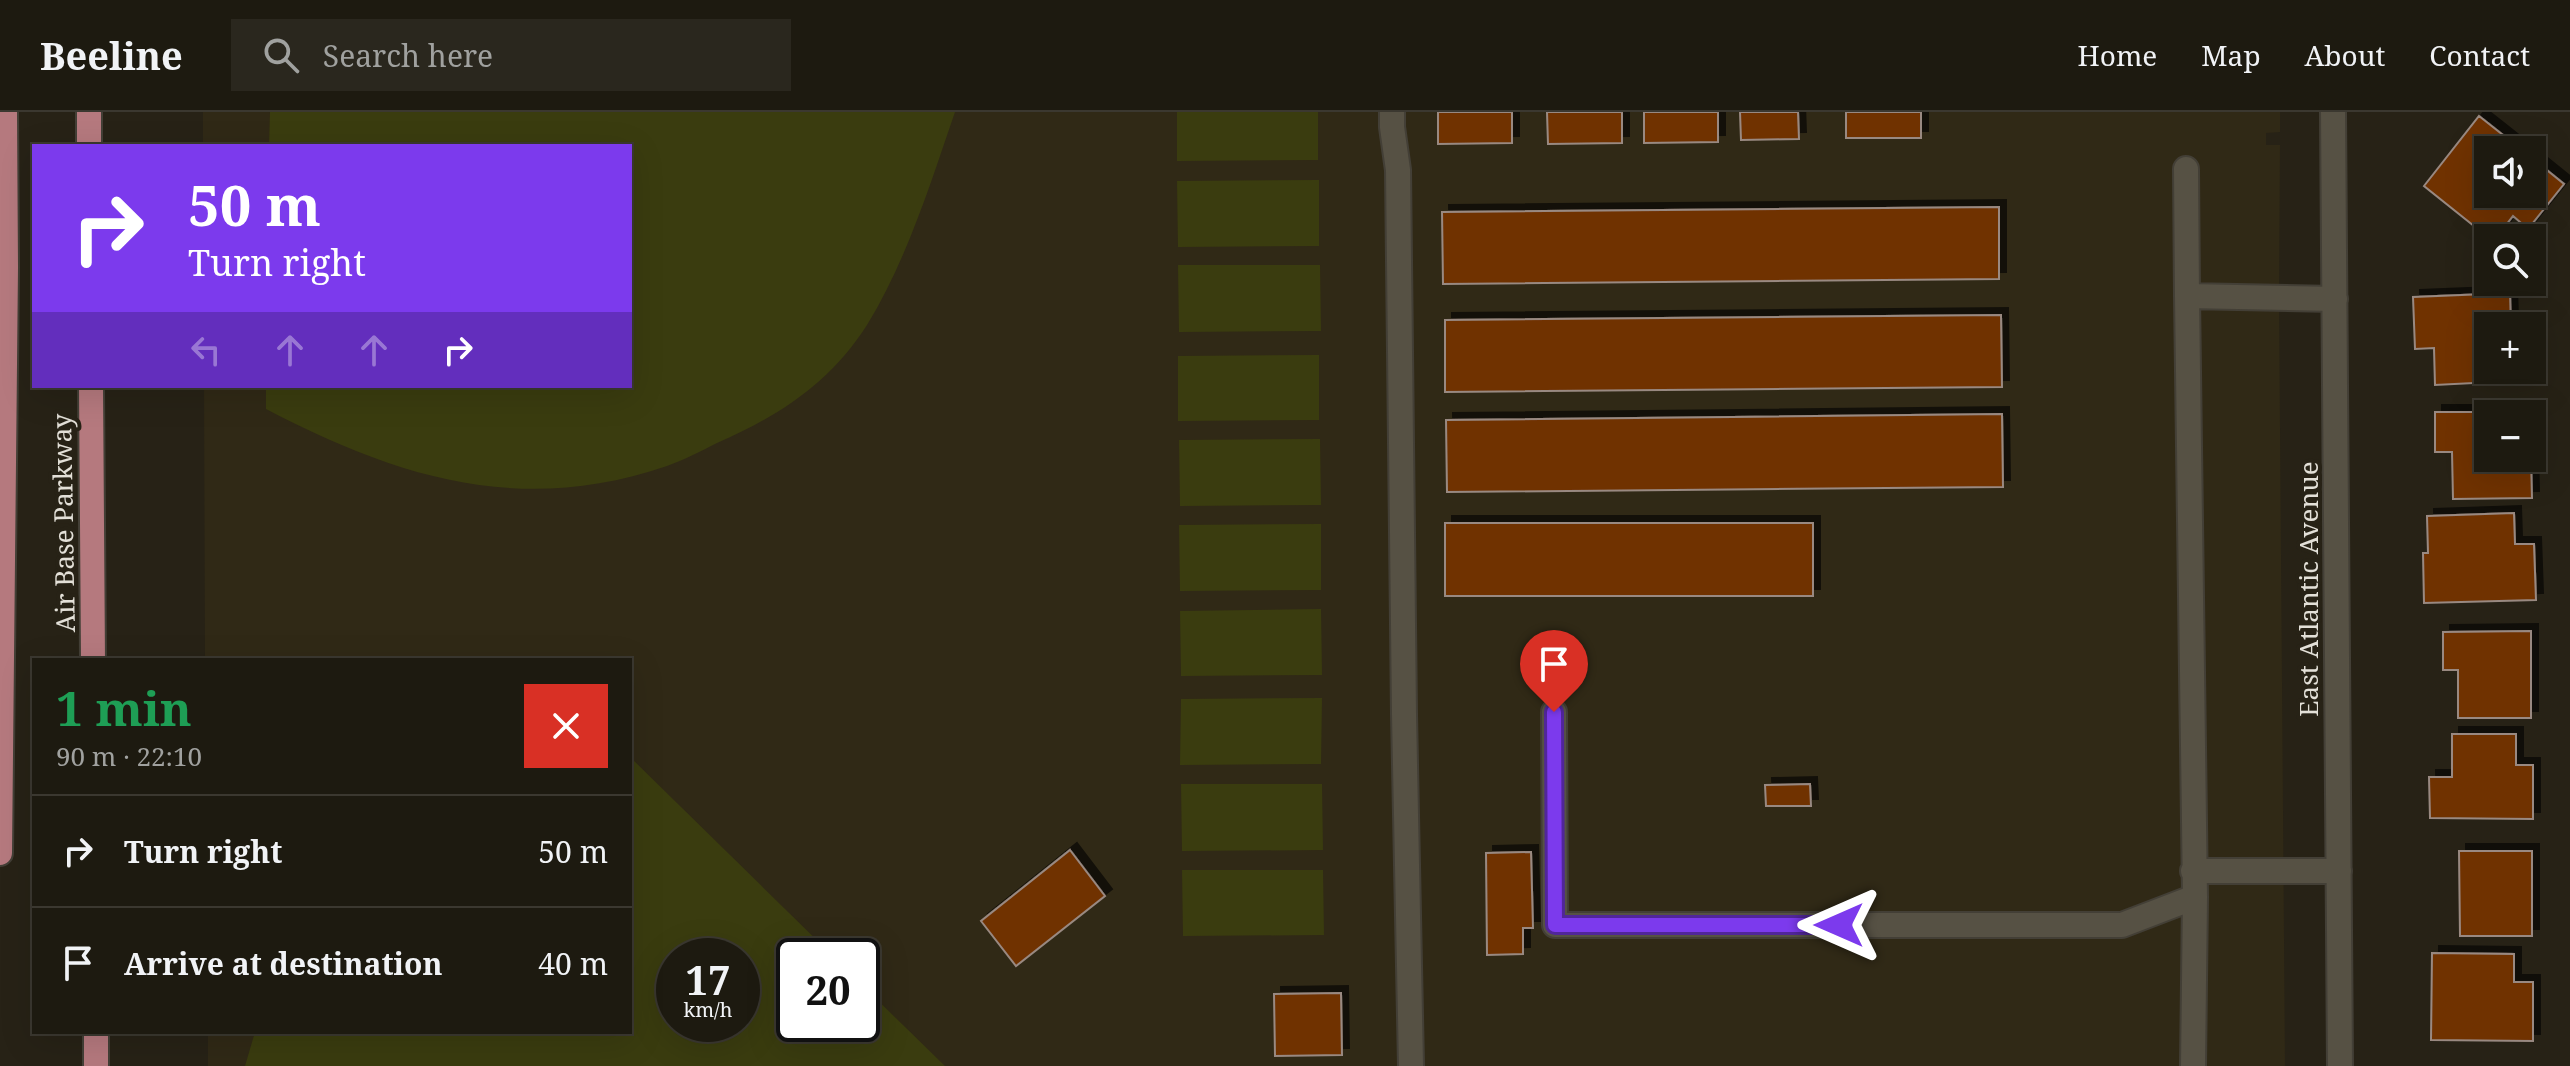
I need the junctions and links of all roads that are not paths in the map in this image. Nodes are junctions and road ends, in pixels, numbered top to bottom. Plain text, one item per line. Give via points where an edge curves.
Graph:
1 (5, 112) edge
2 (89, 112) edge
3 (1392, 112) edge
4 (2333, 112) edge
5 (89, 144) edge
6 (2186, 169) dead end
7 (2187, 296) junction
8 (2335, 299) junction
9 (91, 388) edge
10 (93, 658) edge
11 (1554, 712) dead end
12 (0, 853) edge
13 (2193, 871) junction
14 (2339, 871) junction
15 (2195, 897) junction
16 (96, 1034) edge
17 (96, 1066) edge
18 (1411, 1066) edge
19 (2193, 1066) edge
20 (2340, 1066) edge

1 - 12 main road
2 - 5 main road
3 - 18 street via 1398,170
4 - 8 street, East Atlantic Avenue
6 - 7 street
7 - 8 street
7 - 13 street
8 - 14 street, East Atlantic Avenue
9 - 10 main road, Air Base Parkway
11 - 15 street via 1555,925 2122,925
13 - 14 street
13 - 15 street
14 - 20 street, East Atlantic Avenue
15 - 19 street
16 - 17 main road

